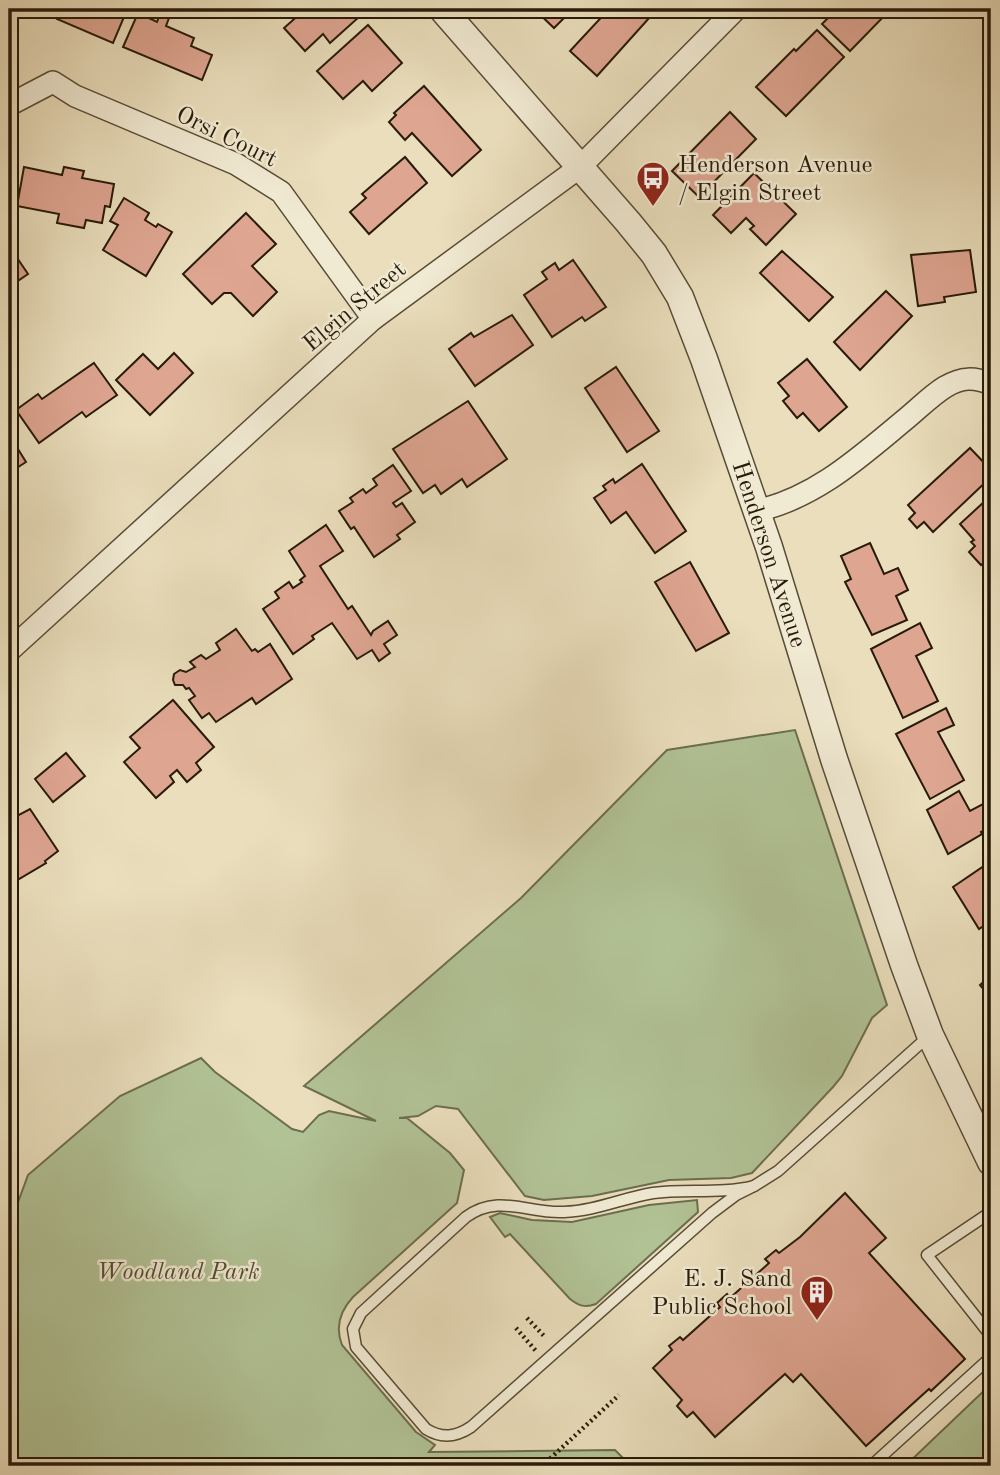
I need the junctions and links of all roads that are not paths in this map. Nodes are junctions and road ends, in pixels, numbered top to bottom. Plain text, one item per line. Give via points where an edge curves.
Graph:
1 (442, 9) edge
2 (736, 9) edge
3 (9, 105) edge
4 (580, 167) junction
5 (373, 319) junction
6 (991, 384) edge
7 (756, 511) junction
8 (9, 651) edge
9 (930, 1035) junction
10 (991, 1162) edge
11 (754, 1185) junction
12 (991, 1212) edge
13 (991, 1336) edge
14 (991, 1357) edge
15 (872, 1466) edge

1 - 4 street, Henderson Avenue
2 - 4 street, Elgin Street
3 - 5 street, Orsi Court via 53,82 75,96 236,164 281,192
4 - 5 street, Elgin Street
4 - 7 street, Henderson Avenue via 654,254 680,298
5 - 8 street, Elgin Street
6 - 7 street via 976,378 944,388 851,465 814,489
7 - 9 street, Henderson Avenue via 862,842
9 - 10 street, Henderson Avenue
9 - 11 lane via 778,1171
11 - 11 lane via 652,1194 571,1212 500,1204 483,1207 466,1217 361,1313 353,1329 356,1347 426,1429 438,1436 459,1434 712,1213
12 - 13 lane via 927,1255
14 - 15 lane

